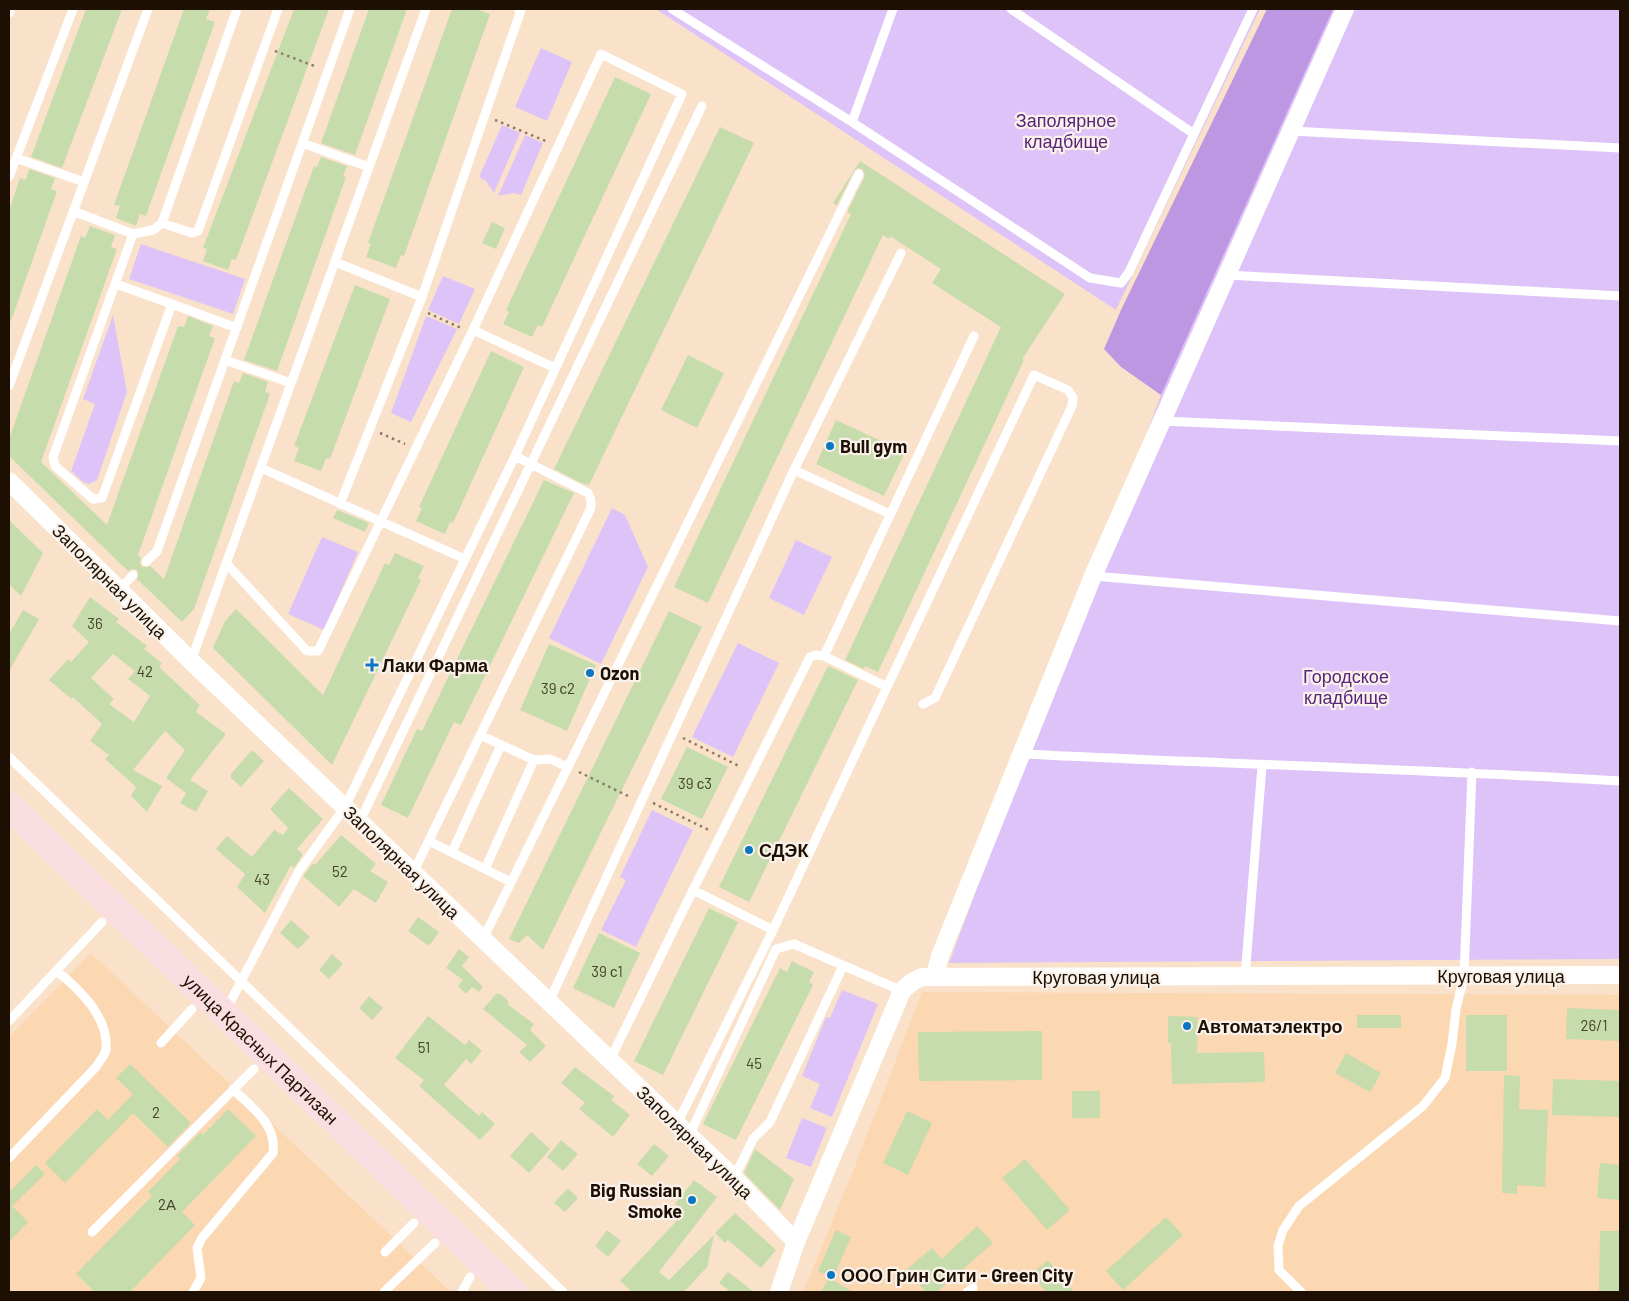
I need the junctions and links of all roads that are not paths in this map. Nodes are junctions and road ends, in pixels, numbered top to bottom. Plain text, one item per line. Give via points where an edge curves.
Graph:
1 (10, 9) edge
2 (73, 9) edge
3 (148, 9) edge
4 (237, 9) edge
5 (278, 9) edge
6 (350, 9) edge
7 (426, 9) edge
8 (518, 9) edge
9 (672, 9) edge
10 (893, 9) edge
11 (1011, 9) edge
12 (1252, 9) edge
13 (1345, 9) edge
14 (9, 13) edge
15 (702, 106) dead end
16 (852, 122) junction
17 (1290, 131) junction
18 (1194, 134) junction
19 (302, 143) junction
20 (1620, 148) edge
21 (16, 158) junction
22 (369, 167) junction
23 (860, 174) dead end
24 (9, 177) edge
25 (84, 182) junction
26 (73, 211) junction
27 (162, 223) junction
28 (133, 234) junction
29 (901, 253) dead end
30 (335, 262) junction
31 (1227, 275) junction
32 (116, 284) junction
33 (422, 296) junction
34 (1620, 296) edge
35 (172, 304) junction
36 (237, 328) junction
37 (473, 331) junction
38 (974, 336) dead end
39 (225, 360) junction
40 (556, 368) junction
41 (291, 383) junction
42 (9, 386) edge
43 (1162, 421) junction
44 (1620, 441) edge
45 (515, 456) junction
46 (531, 464) junction
47 (260, 468) junction
48 (794, 470) junction
49 (9, 481) edge
50 (340, 504) junction
51 (890, 514) junction
52 (381, 522) junction
53 (465, 559) junction
54 (146, 562) dead end
55 (226, 563) junction
56 (133, 575) dead end
57 (1093, 576) junction
58 (119, 590) junction
59 (1620, 621) edge
60 (824, 656) junction
61 (191, 661) junction
62 (887, 687) junction
63 (923, 704) dead end
64 (480, 735) junction
65 (501, 745) junction
66 (1024, 754) junction
67 (9, 757) edge
68 (534, 760) junction
69 (1262, 766) junction
70 (568, 767) junction
71 (1472, 772) junction
72 (1620, 781) edge
73 (9, 806) edge
74 (345, 807) junction
75 (360, 821) junction
76 (9, 832) edge
77 (429, 841) junction
78 (452, 852) junction
79 (485, 869) junction
80 (413, 872) junction
81 (511, 882) junction
82 (693, 890) junction
83 (102, 922) junction
84 (774, 930) junction
85 (483, 939) junction
86 (843, 966) junction
87 (57, 971) junction
88 (1620, 975) edge
89 (935, 976) junction
90 (1464, 976) junction
91 (1245, 977) junction
92 (242, 983) junction
93 (902, 991) junction
94 (549, 1002) junction
95 (192, 1009) junction
96 (224, 1014) junction
97 (9, 1021) edge
98 (161, 1043) dead end
99 (610, 1060) junction
100 (254, 1069) junction
101 (233, 1089) junction
102 (683, 1130) junction
103 (9, 1158) edge
104 (734, 1178) junction
105 (414, 1223) junction
106 (92, 1232) dead end
107 (796, 1242) junction
108 (435, 1243) junction
109 (386, 1252) dead end
110 (472, 1287) edge
111 (193, 1292) edge
112 (384, 1292) edge
113 (513, 1292) edge
114 (563, 1292) edge
115 (780, 1292) edge
116 (1301, 1292) edge

1 - 14 lane
2 - 21 lane
3 - 25 lane
4 - 27 lane
5 - 27 lane via 198,231 192,233
6 - 19 lane
7 - 22 lane
8 - 33 lane via 521,10
9 - 16 lane
10 - 16 lane
11 - 18 lane
12 - 18 lane
13 - 17 street
15 - 46 lane
16 - 18 lane via 1090,278 1109,282 1121,282 1129,272
17 - 20 lane
17 - 31 street
19 - 22 lane
19 - 36 lane
21 - 24 lane
21 - 25 lane
22 - 30 lane
23 - 70 lane
25 - 26 lane
26 - 28 lane
26 - 42 lane
27 - 28 lane via 154,230
28 - 32 lane
29 - 48 lane
30 - 33 lane
30 - 41 lane
31 - 34 lane
31 - 43 street
32 - 35 lane
32 - 35 lane via 53,461 92,499 102,498
33 - 50 lane
35 - 36 lane
36 - 39 lane
37 - 40 lane
37 - 40 lane via 601,54 682,94
37 - 52 lane
38 - 51 lane
39 - 41 lane
39 - 54 lane via 157,552
40 - 45 lane
41 - 47 lane
43 - 44 lane
43 - 57 street
45 - 46 lane
45 - 53 lane
46 - 64 lane via 588,493 591,508
46 - 75 lane
47 - 50 lane
47 - 55 lane
48 - 51 lane
48 - 94 lane
49 - 58 street, Заполярная улица
50 - 52 lane
51 - 60 lane
52 - 53 lane
52 - 55 lane via 318,651 307,651
53 - 74 lane
55 - 61 lane
56 - 58 lane
57 - 59 lane
57 - 66 street
58 - 61 street, Заполярная улица
60 - 62 lane
60 - 82 lane via 816,654 806,662
61 - 74 street, Заполярная улица
62 - 63 lane via 1034,375 1068,390 1073,398 1072,406 935,698
62 - 84 lane
64 - 65 lane
64 - 77 lane
65 - 68 lane
65 - 78 lane
66 - 69 lane
66 - 89 street via 940,956
67 - 92 lane
68 - 70 lane via 550,759
68 - 79 lane
69 - 71 lane
69 - 91 lane
70 - 81 lane
71 - 72 lane
71 - 90 lane
73 - 96 main road, улица Красных Партизан
74 - 75 street, Заполярная улица
74 - 92 lane via 299,871
75 - 80 street, Заполярная улица
76 - 83 main road, улица Красных Партизан
77 - 78 lane
77 - 80 lane
78 - 79 lane
79 - 81 lane
80 - 85 street, Заполярная улица
81 - 85 lane
82 - 84 lane
82 - 99 lane
83 - 87 lane
83 - 95 main road, улица Красных Партизан
84 - 102 lane
85 - 94 street, Заполярная улица
86 - 93 lane
86 - 102 lane via 794,944 776,949
86 - 104 lane via 770,1122 754,1139
87 - 97 lane
87 - 103 lane via 82,992 103,1027 106,1051 96,1067
88 - 90 street, Круговая улица
89 - 91 street, Круговая улица
89 - 93 street, Круговая улица via 917,980
90 - 91 street, Круговая улица
90 - 116 lane via 1444,1078 1423,1106 1299,1206 1283,1230 1278,1246 1279,1270
92 - 96 lane
92 - 114 lane
93 - 107 street
94 - 99 street, Заполярная улица
95 - 98 lane
95 - 100 main road, улица Красных Партизан
96 - 113 main road, улица Красных Партизан
99 - 102 street, Заполярная улица
100 - 101 lane
100 - 105 main road, улица Красных Партизан
101 - 106 lane
101 - 111 lane via 270,1127 275,1140 273,1153 202,1238 197,1248 201,1278
102 - 104 street, Заполярная улица
104 - 107 street, Заполярная улица
105 - 108 main road, улица Красных Партизан
105 - 109 lane
107 - 115 street
108 - 110 main road, улица Красных Партизан
108 - 112 lane

